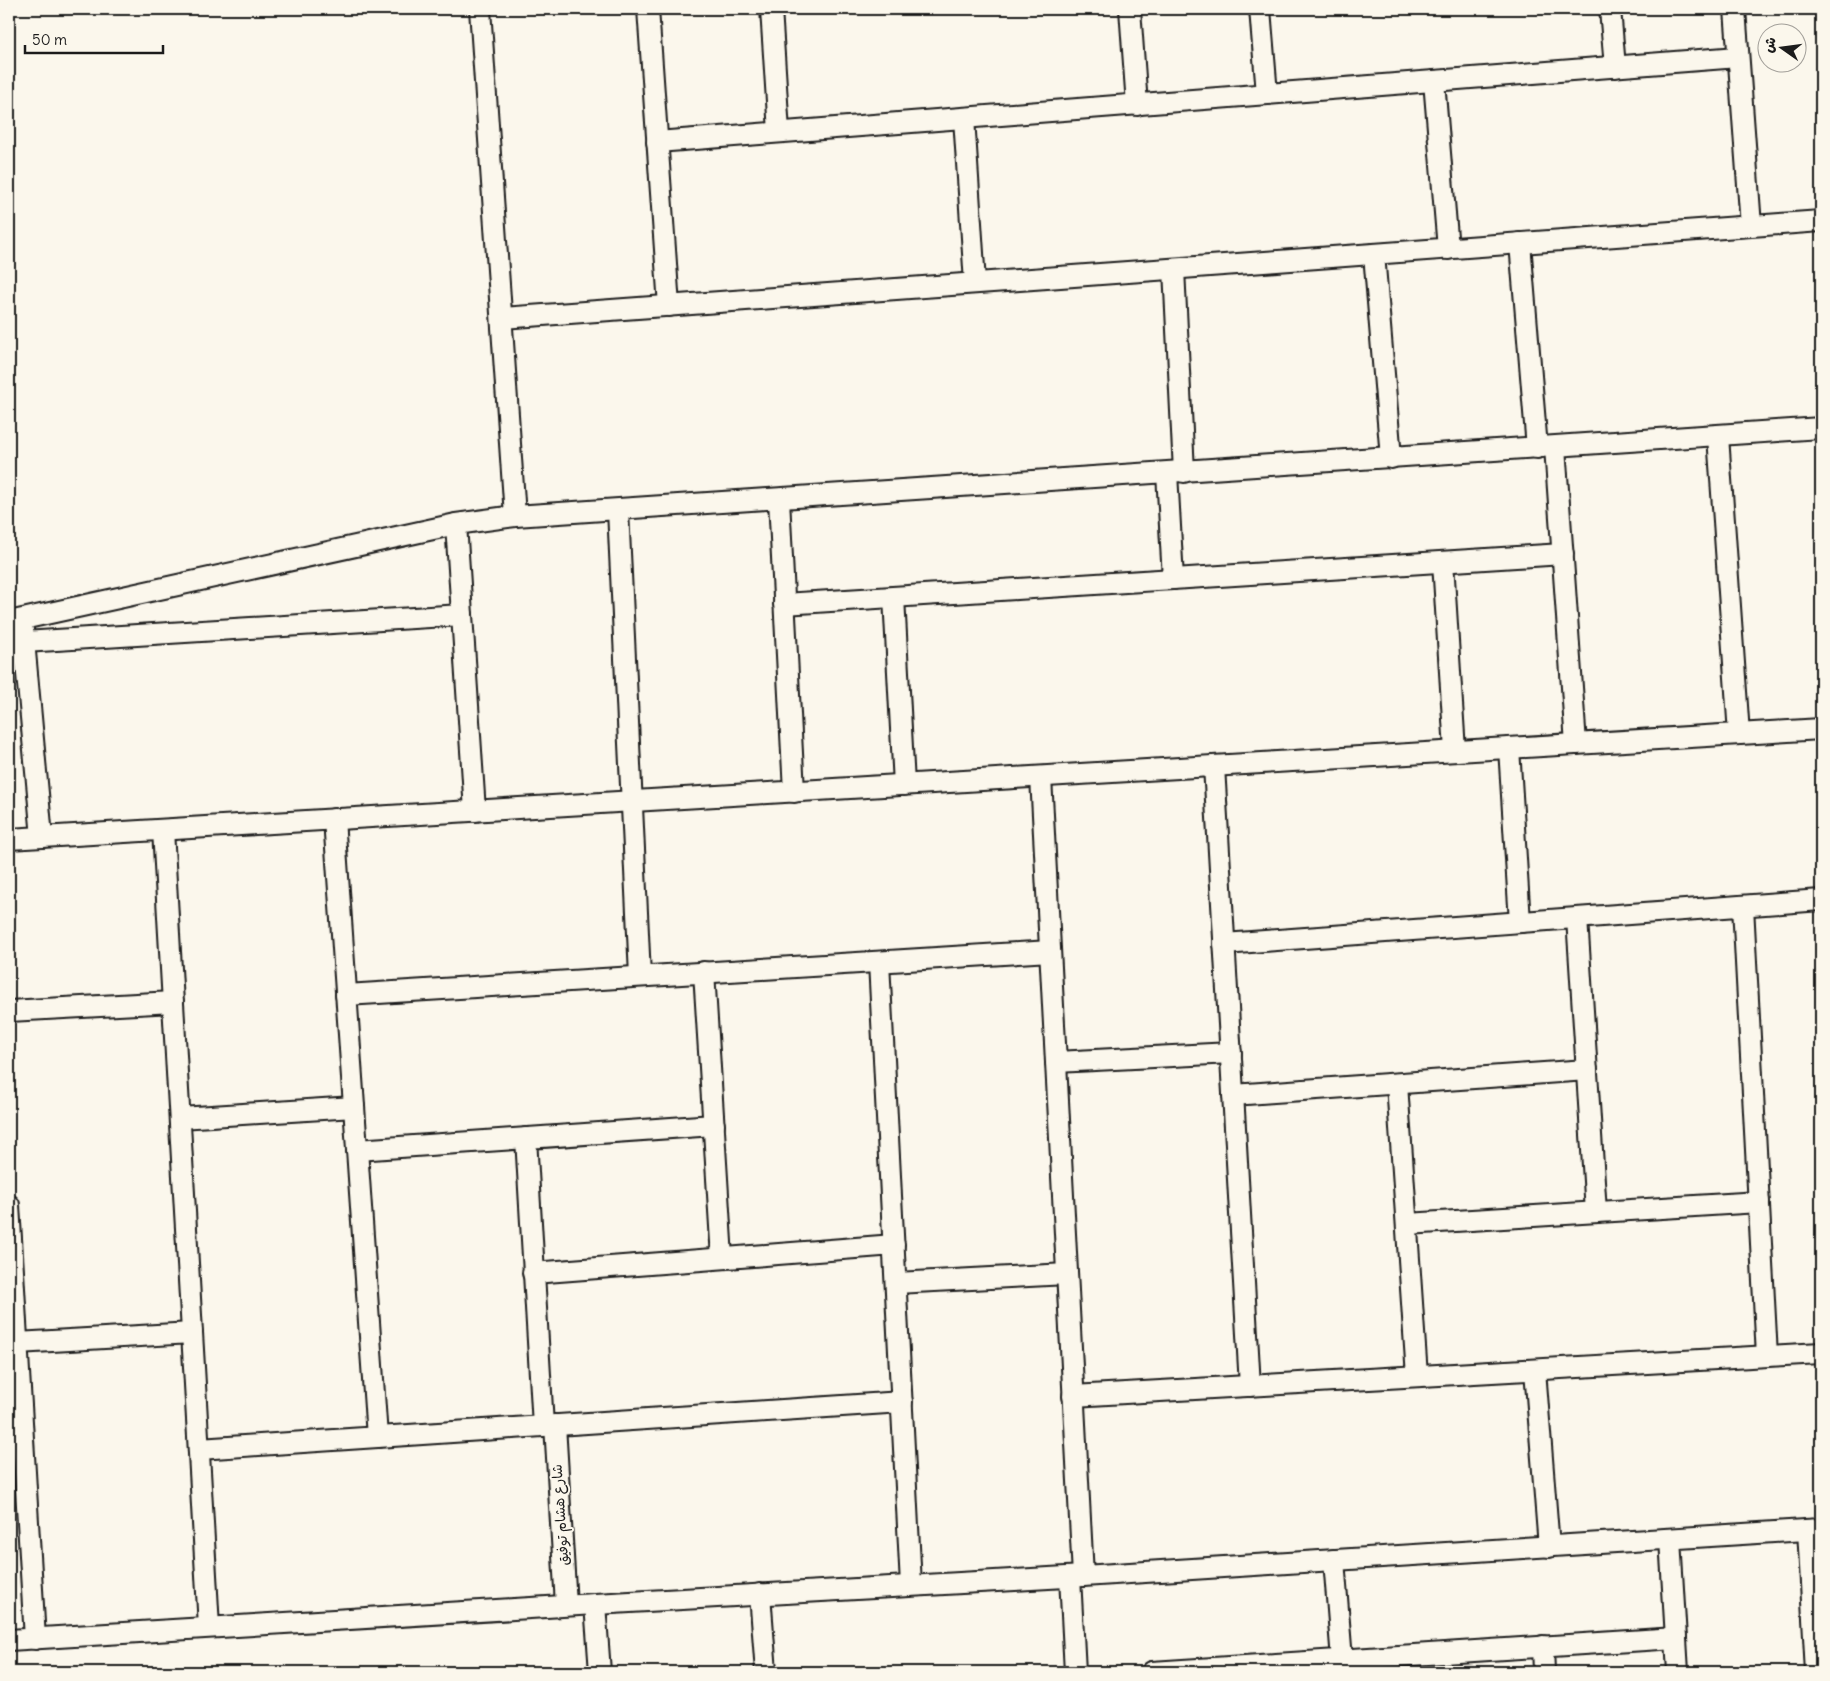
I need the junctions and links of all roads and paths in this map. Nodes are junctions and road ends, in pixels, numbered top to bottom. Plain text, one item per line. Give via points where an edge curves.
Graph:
1 (480, 9) edge
2 (648, 9) edge
3 (771, 9) edge
4 (1130, 9) edge
5 (1260, 9) edge
6 (1610, 9) edge
7 (1735, 9) edge
8 (1738, 57) junction
9 (1615, 67) junction
10 (1434, 81) junction
11 (1267, 94) junction
12 (1137, 104) junction
13 (964, 118) junction
14 (779, 132) junction
15 (657, 142) junction
16 (1821, 221) edge
17 (1751, 226) junction
18 (1520, 243) junction
19 (1448, 249) junction
20 (1374, 254) junction
21 (1174, 269) junction
22 (974, 284) junction
23 (669, 306) junction
24 (502, 318) junction
25 (1821, 428) edge
26 (1718, 436) junction
27 (1546, 448) junction
28 (1390, 458) junction
29 (1176, 472) junction
30 (779, 499) junction
31 (618, 510) junction
32 (515, 516) junction
33 (456, 524) junction
34 (1563, 554) junction
35 (1443, 562) junction
36 (1172, 579) junction
37 (894, 597) junction
38 (784, 604) junction
39 (462, 615) junction
40 (16, 620) edge
41 (24, 642) junction
42 (1821, 729) edge
43 (1739, 734) junction
44 (1576, 744) junction
45 (1509, 748) junction
46 (1455, 751) junction
47 (1214, 766) junction
48 (1041, 777) junction
49 (904, 785) junction
50 (794, 792) junction
51 (632, 801) junction
52 (475, 811) junction
53 (334, 819) junction
54 (163, 830) junction
55 (42, 837) junction
56 (9, 839) edge
57 (1821, 900) edge
58 (1743, 906) junction
59 (1577, 918) junction
60 (1520, 922) junction
61 (1224, 944) junction
62 (1050, 951) junction
63 (879, 962) junction
64 (704, 972) junction
65 (640, 976) junction
66 (346, 995) junction
67 (173, 1002) junction
68 (9, 1011) edge
69 (1231, 1053) junction
70 (1056, 1062) junction
71 (1587, 1070) junction
72 (1397, 1084) junction
73 (1233, 1095) junction
74 (354, 1107) junction
75 (180, 1118) junction
76 (714, 1125) junction
77 (526, 1138) junction
78 (357, 1150) junction
79 (1758, 1202) junction
80 (9, 1205) edge
81 (1596, 1212) junction
82 (1407, 1224) junction
83 (894, 1245) junction
84 (722, 1258) junction
85 (534, 1273) junction
86 (1067, 1274) junction
87 (896, 1283) junction
88 (12, 1305) edge
89 (192, 1333) junction
90 (17, 1343) junction
91 (1821, 1353) edge
92 (1767, 1356) junction
93 (1535, 1370) junction
94 (1417, 1376) junction
95 (1250, 1386) junction
96 (1073, 1396) junction
97 (902, 1402) junction
98 (549, 1426) junction
99 (376, 1437) junction
100 (199, 1449) junction
101 (16, 1463) edge
102 (1814, 1530) edge
103 (1670, 1539) junction
104 (1549, 1547) junction
105 (1334, 1560) junction
106 (1076, 1576) junction
107 (911, 1585) junction
108 (760, 1594) junction
109 (595, 1604) junction
110 (566, 1605) junction
111 (209, 1627) junction
112 (1676, 1638) junction
113 (35, 1639) junction
114 (9, 1640) edge
115 (1543, 1646) junction
116 (1342, 1660) junction
117 (600, 1672) edge
118 (766, 1672) edge
119 (1075, 1672) edge
120 (1152, 1672) edge
121 (1544, 1672) edge
122 (1678, 1672) edge
123 (1816, 1672) edge

1 - 24 street
2 - 15 street
3 - 14 street
4 - 12 street
5 - 11 street
6 - 9 street
7 - 8 street
8 - 9 street
8 - 17 street
9 - 10 street
10 - 11 street
10 - 19 street
11 - 12 street
12 - 13 street
13 - 14 street
13 - 22 street
14 - 15 street
15 - 23 street
16 - 17 street
17 - 18 street
18 - 19 street
18 - 27 street
19 - 20 street
20 - 21 street
20 - 28 street
21 - 22 street
21 - 29 street
22 - 23 street
23 - 24 street
24 - 32 street
25 - 26 street
26 - 27 street
26 - 43 street
27 - 28 street
27 - 34 street
28 - 29 street
29 - 30 street
29 - 36 street
30 - 31 street
30 - 38 street
31 - 32 street
31 - 51 street
32 - 33 street
33 - 39 street
33 - 40 street
34 - 35 street
34 - 44 street
35 - 36 street
35 - 46 street
36 - 37 street
37 - 38 street
37 - 49 street
38 - 50 street
39 - 41 street
39 - 52 street
40 - 41 street
41 - 55 street
42 - 43 street
43 - 44 street
44 - 45 street
45 - 46 street
45 - 60 street
46 - 47 street
47 - 48 street
47 - 61 street
48 - 49 street
48 - 62 street
49 - 50 street
50 - 51 street
51 - 52 street
51 - 65 street
52 - 53 street
53 - 54 street
53 - 66 street
54 - 55 street
54 - 67 street
55 - 56 street
57 - 58 street
58 - 59 street
58 - 79 street
59 - 60 street
59 - 71 street
60 - 61 street
61 - 69 street
62 - 63 street
62 - 70 street
63 - 64 street
63 - 83 street
64 - 65 street
64 - 76 street
65 - 66 street
66 - 74 street
67 - 68 street
67 - 75 street
69 - 70 street
69 - 73 street
70 - 86 street
71 - 72 street
71 - 81 street
72 - 73 street
72 - 82 street
73 - 95 street
74 - 75 street
74 - 78 street
75 - 89 street
76 - 77 street
76 - 84 street
77 - 78 street
77 - 85 street, شارع هشام توفيق
78 - 99 street
79 - 81 street
79 - 92 street
80 - 88 street
81 - 82 street
82 - 94 street
83 - 84 street
83 - 87 street
84 - 85 street
85 - 98 street, شارع هشام توفيق
86 - 87 street
86 - 96 street
87 - 97 street
88 - 90 street
89 - 90 street
89 - 100 street
90 - 101 street
91 - 92 street
92 - 93 street
93 - 94 street
93 - 104 street
94 - 95 street
95 - 96 street
96 - 106 street
97 - 98 street
97 - 107 street
98 - 99 street
98 - 110 street, شارع هشام توفيق
99 - 100 street
100 - 111 street
101 - 113 street
102 - 103 street
102 - 123 street
103 - 104 street
103 - 112 street
104 - 105 street
105 - 106 street
105 - 116 street
106 - 107 street
106 - 119 street
107 - 108 street
108 - 109 street
108 - 118 street
109 - 110 street
109 - 117 street
110 - 111 street
111 - 113 street
112 - 115 street
112 - 122 street
113 - 114 street
115 - 116 street
115 - 121 street
116 - 120 street

